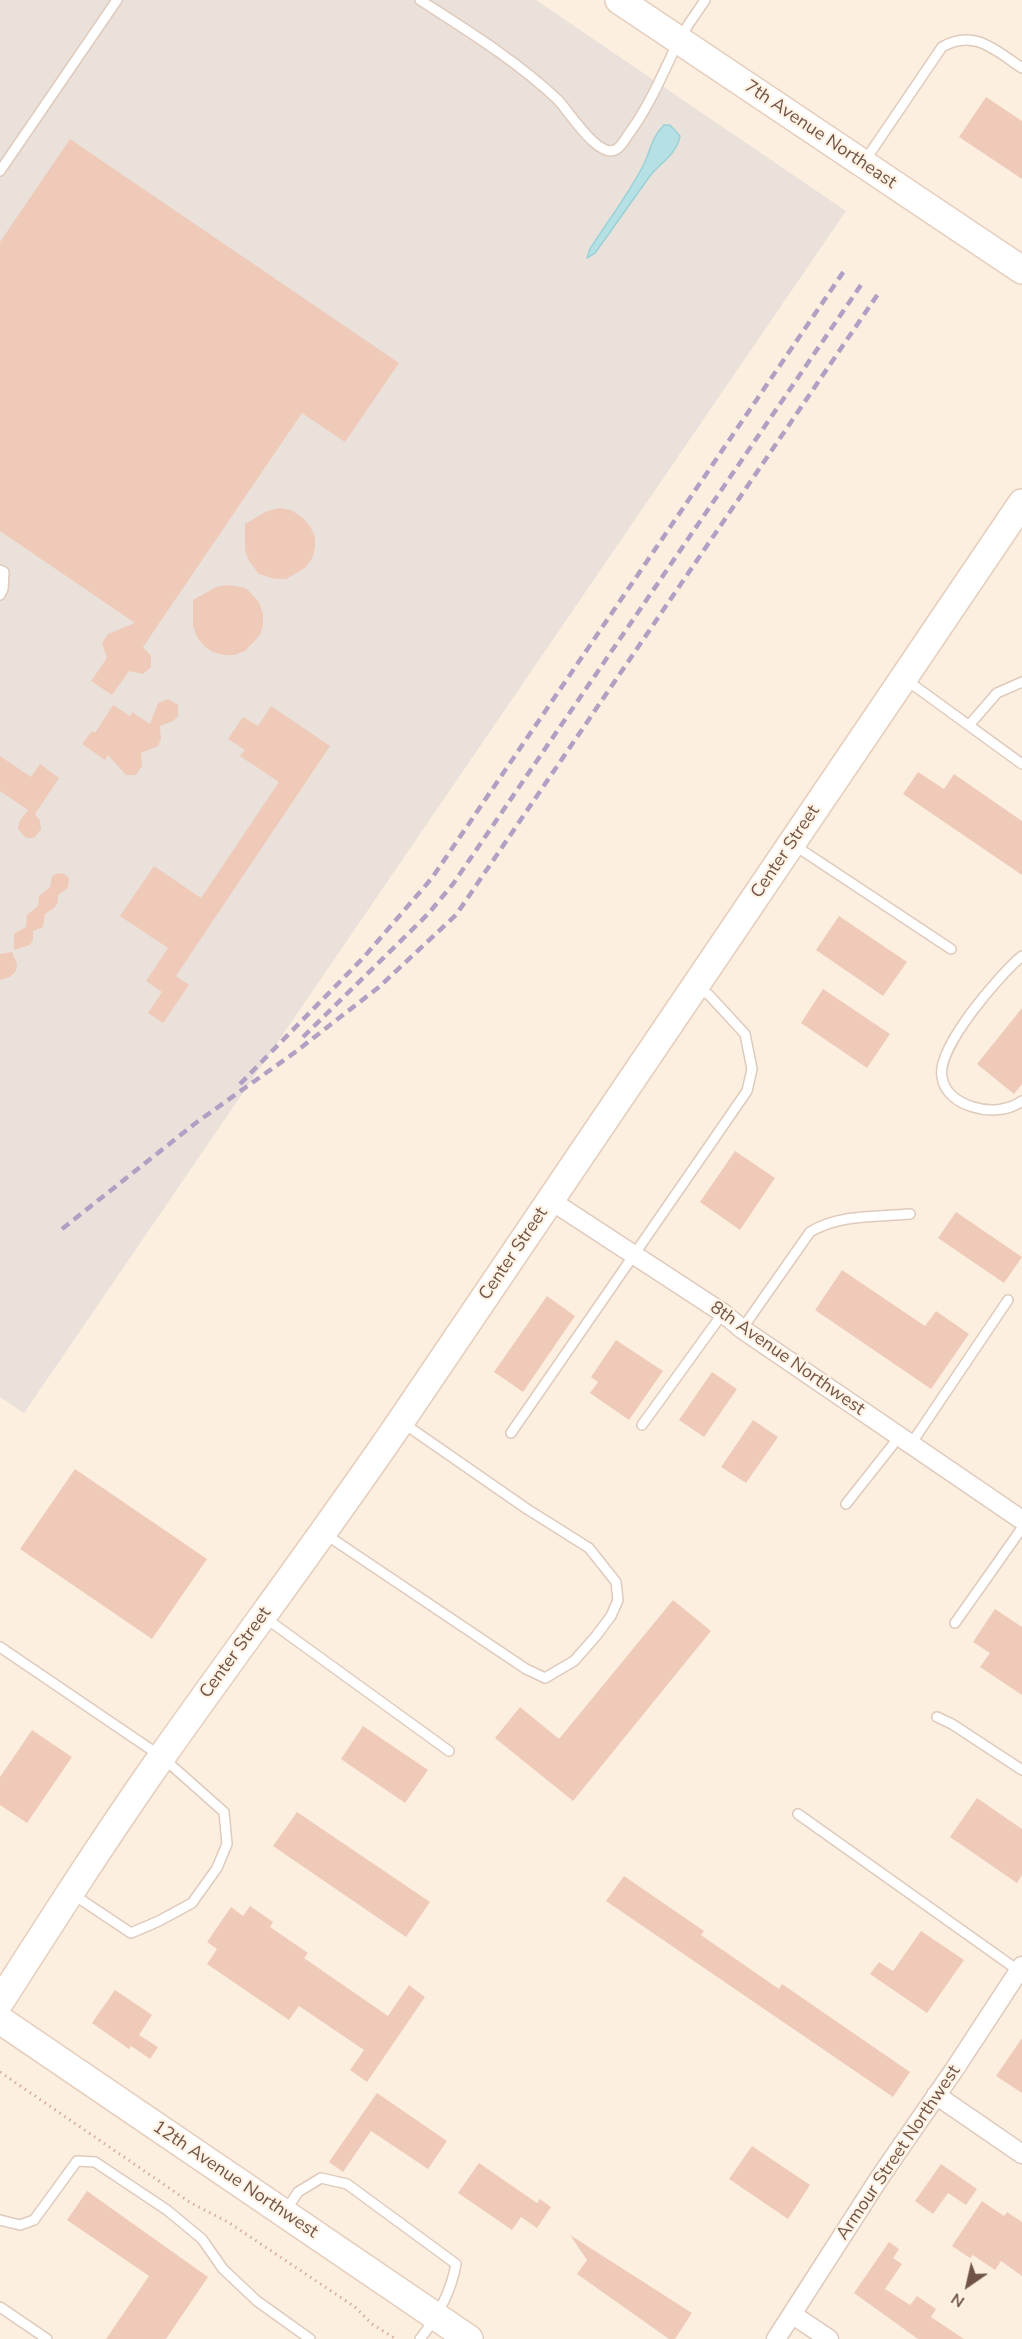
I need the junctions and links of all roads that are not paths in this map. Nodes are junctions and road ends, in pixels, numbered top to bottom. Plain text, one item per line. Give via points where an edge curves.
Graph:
1 (117, 0) edge
2 (420, 0) edge
3 (619, 0) edge
4 (705, 0) edge
5 (679, 41) junction
6 (1022, 68) edge
7 (863, 164) junction
8 (0, 171) edge
9 (1022, 270) edge
10 (1022, 503) edge
11 (0, 570) edge
12 (0, 595) edge
13 (904, 678) junction
14 (1022, 682) edge
15 (970, 724) junction
16 (1022, 764) edge
17 (792, 844) junction
18 (951, 949) dead end
19 (1022, 956) edge
20 (695, 986) junction
21 (1022, 1101) edge
22 (550, 1200) junction
23 (910, 1214) dead end
24 (634, 1254) junction
25 (1008, 1300) dead end
26 (723, 1313) junction
27 (742, 1329) junction
28 (401, 1421) junction
29 (642, 1425) dead end
30 (511, 1433) dead end
31 (905, 1441) junction
32 (846, 1504) dead end
33 (1022, 1520) edge
34 (1022, 1528) edge
35 (324, 1533) junction
36 (263, 1616) junction
37 (955, 1623) dead end
38 (0, 1647) edge
39 (938, 1717) dead end
40 (449, 1751) dead end
41 (162, 1756) junction
42 (1022, 1770) edge
43 (798, 1814) dead end
44 (69, 1892) junction
45 (1020, 1968) edge
46 (0, 2002) edge
47 (0, 2020) edge
48 (936, 2095) junction
49 (1022, 2154) edge
50 (284, 2213) junction
51 (0, 2220) edge
52 (0, 2307) edge
53 (793, 2315) junction
54 (437, 2317) junction
55 (47, 2339) edge
56 (310, 2339) edge
57 (420, 2339) edge
58 (469, 2339) edge
59 (776, 2339) edge
60 (829, 2339) edge

1 - 8 lane
2 - 5 lane via 520,68 559,101 600,149 611,152 644,112
3 - 5 main road, 7th Avenue Northeast
4 - 5 lane
5 - 7 main road, 7th Avenue Northeast
6 - 7 lane via 985,43 954,40 942,47
7 - 9 main road, 7th Avenue Northeast
10 - 13 main road, Center Street
11 - 12 lane via 4,572
13 - 15 lane
13 - 17 main road, Center Street
14 - 15 lane via 997,693
15 - 16 lane
17 - 18 lane
17 - 20 main road, Center Street
19 - 21 lane via 988,990 947,1048 941,1075 946,1090 963,1104 989,1112
20 - 22 main road, Center Street
20 - 24 lane via 709,995 745,1034 752,1069 747,1091
22 - 24 street, 8th Avenue Northwest
22 - 28 main road, Center Street
23 - 27 lane via 843,1219 810,1232
24 - 26 street, 8th Avenue Northwest
24 - 30 lane
25 - 31 lane
26 - 27 street, 8th Avenue Northwest
26 - 29 lane
27 - 31 street, 8th Avenue Northwest
28 - 35 main road, Center Street
28 - 35 lane via 589,1548 615,1582 618,1600 611,1616 574,1661 545,1678
31 - 32 lane
31 - 33 street, 8th Avenue Northwest
34 - 37 lane
35 - 36 main road, Center Street
36 - 40 lane
36 - 41 main road, Center Street
38 - 41 lane
39 - 42 lane
41 - 44 main road, Center Street
41 - 44 lane via 224,1812 227,1844 217,1868 192,1903 131,1933
43 - 45 lane
44 - 46 main road, Center Street
45 - 48 street, Armour Street Northwest
47 - 50 main road, 12th Avenue Northwest
48 - 49 street
48 - 53 street, Armour Street Northwest
50 - 54 main road, 12th Avenue Northwest
50 - 54 lane via 298,2192 321,2178 347,2184 456,2264 453,2283
51 - 56 lane via 20,2225 34,2220 77,2161 95,2162 167,2210 202,2239 223,2269 257,2301
52 - 55 lane
53 - 59 street, Armour Street Northwest
53 - 60 street
54 - 57 lane
54 - 58 main road, 12th Avenue Northwest

